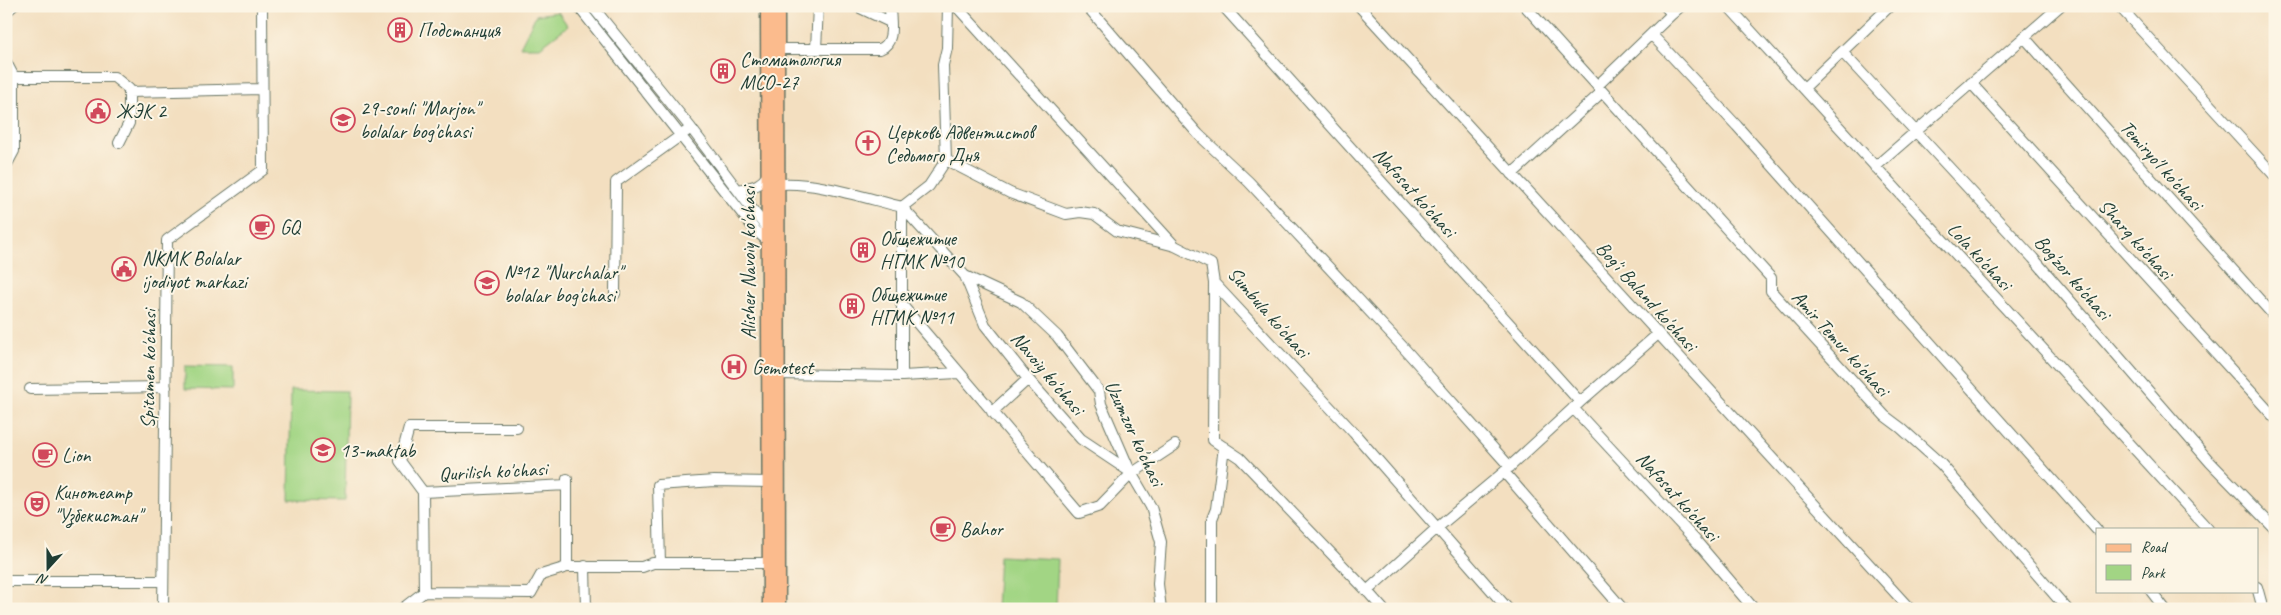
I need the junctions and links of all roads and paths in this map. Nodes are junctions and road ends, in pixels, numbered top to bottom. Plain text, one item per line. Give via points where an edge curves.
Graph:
1 (13, 6) edge
2 (262, 6) edge
3 (578, 6) edge
4 (592, 6) edge
5 (767, 6) edge
6 (778, 6) edge
7 (818, 6) edge
8 (856, 6) edge
9 (890, 6) edge
10 (948, 6) edge
11 (956, 6) edge
12 (1087, 6) edge
13 (1223, 6) edge
14 (1359, 6) edge
15 (1525, 6) edge
16 (1681, 6) edge
17 (1728, 6) edge
18 (1890, 6) edge
19 (2060, 6) edge
20 (2119, 6) edge
21 (1669, 10) edge
22 (6, 12) edge
23 (890, 22) junction
24 (1652, 35) junction
25 (2024, 37) junction
26 (773, 49) junction
27 (816, 49) junction
28 (1842, 52) junction
29 (6, 62) edge
30 (14, 77) junction
31 (1971, 83) junction
32 (1804, 88) junction
33 (262, 89) junction
34 (1600, 89) junction
35 (129, 91) junction
36 (692, 128) junction
37 (1916, 130) junction
38 (682, 135) junction
39 (119, 143) dead end
40 (946, 160) junction
41 (6, 166) edge
42 (1875, 167) junction
43 (1512, 174) junction
44 (2275, 176) edge
45 (770, 182) junction
46 (738, 190) junction
47 (902, 207) junction
48 (772, 236) junction
49 (1175, 246) junction
50 (965, 276) junction
51 (1214, 283) junction
52 (615, 294) dead end
53 (901, 304) junction
54 (2275, 317) edge
55 (1658, 334) junction
56 (958, 373) junction
57 (777, 374) junction
58 (902, 376) junction
59 (1028, 379) junction
60 (166, 387) junction
61 (30, 389) dead end
62 (1577, 405) junction
63 (992, 412) junction
64 (2275, 418) edge
65 (517, 428) dead end
66 (1175, 445) dead end
67 (1224, 447) junction
68 (1507, 470) junction
69 (1131, 473) junction
70 (773, 482) junction
71 (422, 492) junction
72 (1437, 528) junction
73 (2207, 528) edge
74 (2096, 529) edge
75 (2275, 529) edge
76 (660, 563) junction
77 (774, 563) junction
78 (585, 566) junction
79 (567, 568) junction
80 (6, 581) edge
81 (163, 581) junction
82 (1367, 591) junction
83 (2258, 591) edge
84 (424, 592) junction
85 (2152, 592) edge
86 (1622, 608) edge
87 (163, 609) edge
88 (402, 609) edge
89 (586, 609) edge
90 (769, 609) edge
91 (778, 609) edge
92 (1162, 609) edge
93 (1212, 609) edge
94 (1383, 609) edge
95 (1508, 609) edge
96 (1754, 609) edge
97 (1910, 609) edge
98 (2068, 609) edge
99 (2165, 609) edge
100 (2263, 609) edge

1 - 22 street
2 - 33 street, Spitamen ko'chasi
3 - 38 street
4 - 36 street
5 - 26 main road, Alisher Navoiy ko'chasi
6 - 26 main road, Alisher Navoiy ko'chasi
7 - 27 street
8 - 23 street
9 - 23 street
10 - 40 street via 943,65
11 - 49 street, Sumbula ko'chasi
12 - 68 street via 1198,134 1256,189 1402,346
13 - 62 street, Nafosat ko'chasi
14 - 43 street, Bog'i Baland ko'chasi
15 - 34 street, Amir Temur ko'chasi
16 - 21 street
17 - 32 street, Lola ko'chasi
18 - 28 street
19 - 25 street
20 - 44 street
21 - 24 street
23 - 27 street via 890,39 880,50
24 - 34 street
24 - 74 street
25 - 31 street
25 - 54 street, Temiryo'l ko'chasi
26 - 27 street
26 - 45 main road, Alisher Navoiy ko'chasi
28 - 32 street
28 - 37 street, Bog'zor ko'chasi
29 - 30 street
30 - 35 street via 114,77
30 - 41 street via 14,151
31 - 37 street
31 - 64 street, Sharq ko'chasi
32 - 42 street, Lola ko'chasi
33 - 35 street
33 - 60 street, Spitamen ko'chasi via 263,170 167,240
34 - 43 street
34 - 98 street, Amir Temur ko'chasi via 1771,278 1771,291 1777,298 1884,416 1941,464
35 - 39 street via 129,122
36 - 38 street
36 - 46 street
37 - 42 street
37 - 75 street, Bog'zor ko'chasi via 2033,258 2210,462
38 - 48 street via 756,231
38 - 52 street via 616,182
40 - 47 street via 928,186
40 - 49 street via 1010,194 1066,214 1094,214 1117,231
42 - 73 street, Lola ko'chasi
43 - 55 street, Bog'i Baland ko'chasi
45 - 46 street
45 - 47 street via 839,191
45 - 48 main road, Alisher Navoiy ko'chasi
46 - 48 street
47 - 50 street, Uzumzor ko'chasi
47 - 53 street
48 - 57 main road, Alisher Navoiy ko'chasi
48 - 70 main road, Alisher Navoiy ko'chasi
49 - 51 street, Sumbula ko'chasi via 1211,264
50 - 59 street, Navoiy ko'chasi via 985,325
50 - 69 street, Uzumzor ko'chasi via 1021,302 1057,336 1099,391 1101,404
51 - 67 street via 1214,440
51 - 72 street, Sumbula ko'chasi via 1354,433
53 - 56 street
53 - 58 street
55 - 62 street
55 - 97 street, Bog'i Baland ko'chasi
56 - 58 street
56 - 63 street
57 - 58 street
57 - 70 main road, Alisher Navoiy ko'chasi
59 - 63 street
59 - 69 street, Navoiy ko'chasi via 1081,439
60 - 61 street
60 - 81 street, Spitamen ko'chasi
62 - 68 street
62 - 96 street, Nafosat ko'chasi
63 - 69 street via 1079,513 1100,506
65 - 71 street, Qurilish ko'chasi via 409,428 400,462
66 - 69 street
67 - 82 street via 1240,458
67 - 93 street via 1212,519
68 - 72 street
68 - 86 street
69 - 92 street, Uzumzor ko'chasi via 1151,507 1161,542 1158,584
70 - 76 street via 658,484
70 - 77 main road, Alisher Navoiy ko'chasi
71 - 79 street, Qurilish ko'chasi via 567,482
71 - 84 street
72 - 82 street
72 - 95 street, Sumbula ko'chasi
76 - 77 street
76 - 78 street
77 - 90 main road, Alisher Navoiy ko'chasi
77 - 91 main road, Alisher Navoiy ko'chasi
78 - 79 street
78 - 89 street
79 - 84 street via 541,574 531,594
80 - 81 street
81 - 87 street, Spitamen ko'chasi
82 - 94 street
83 - 100 street
84 - 88 street
85 - 99 street

